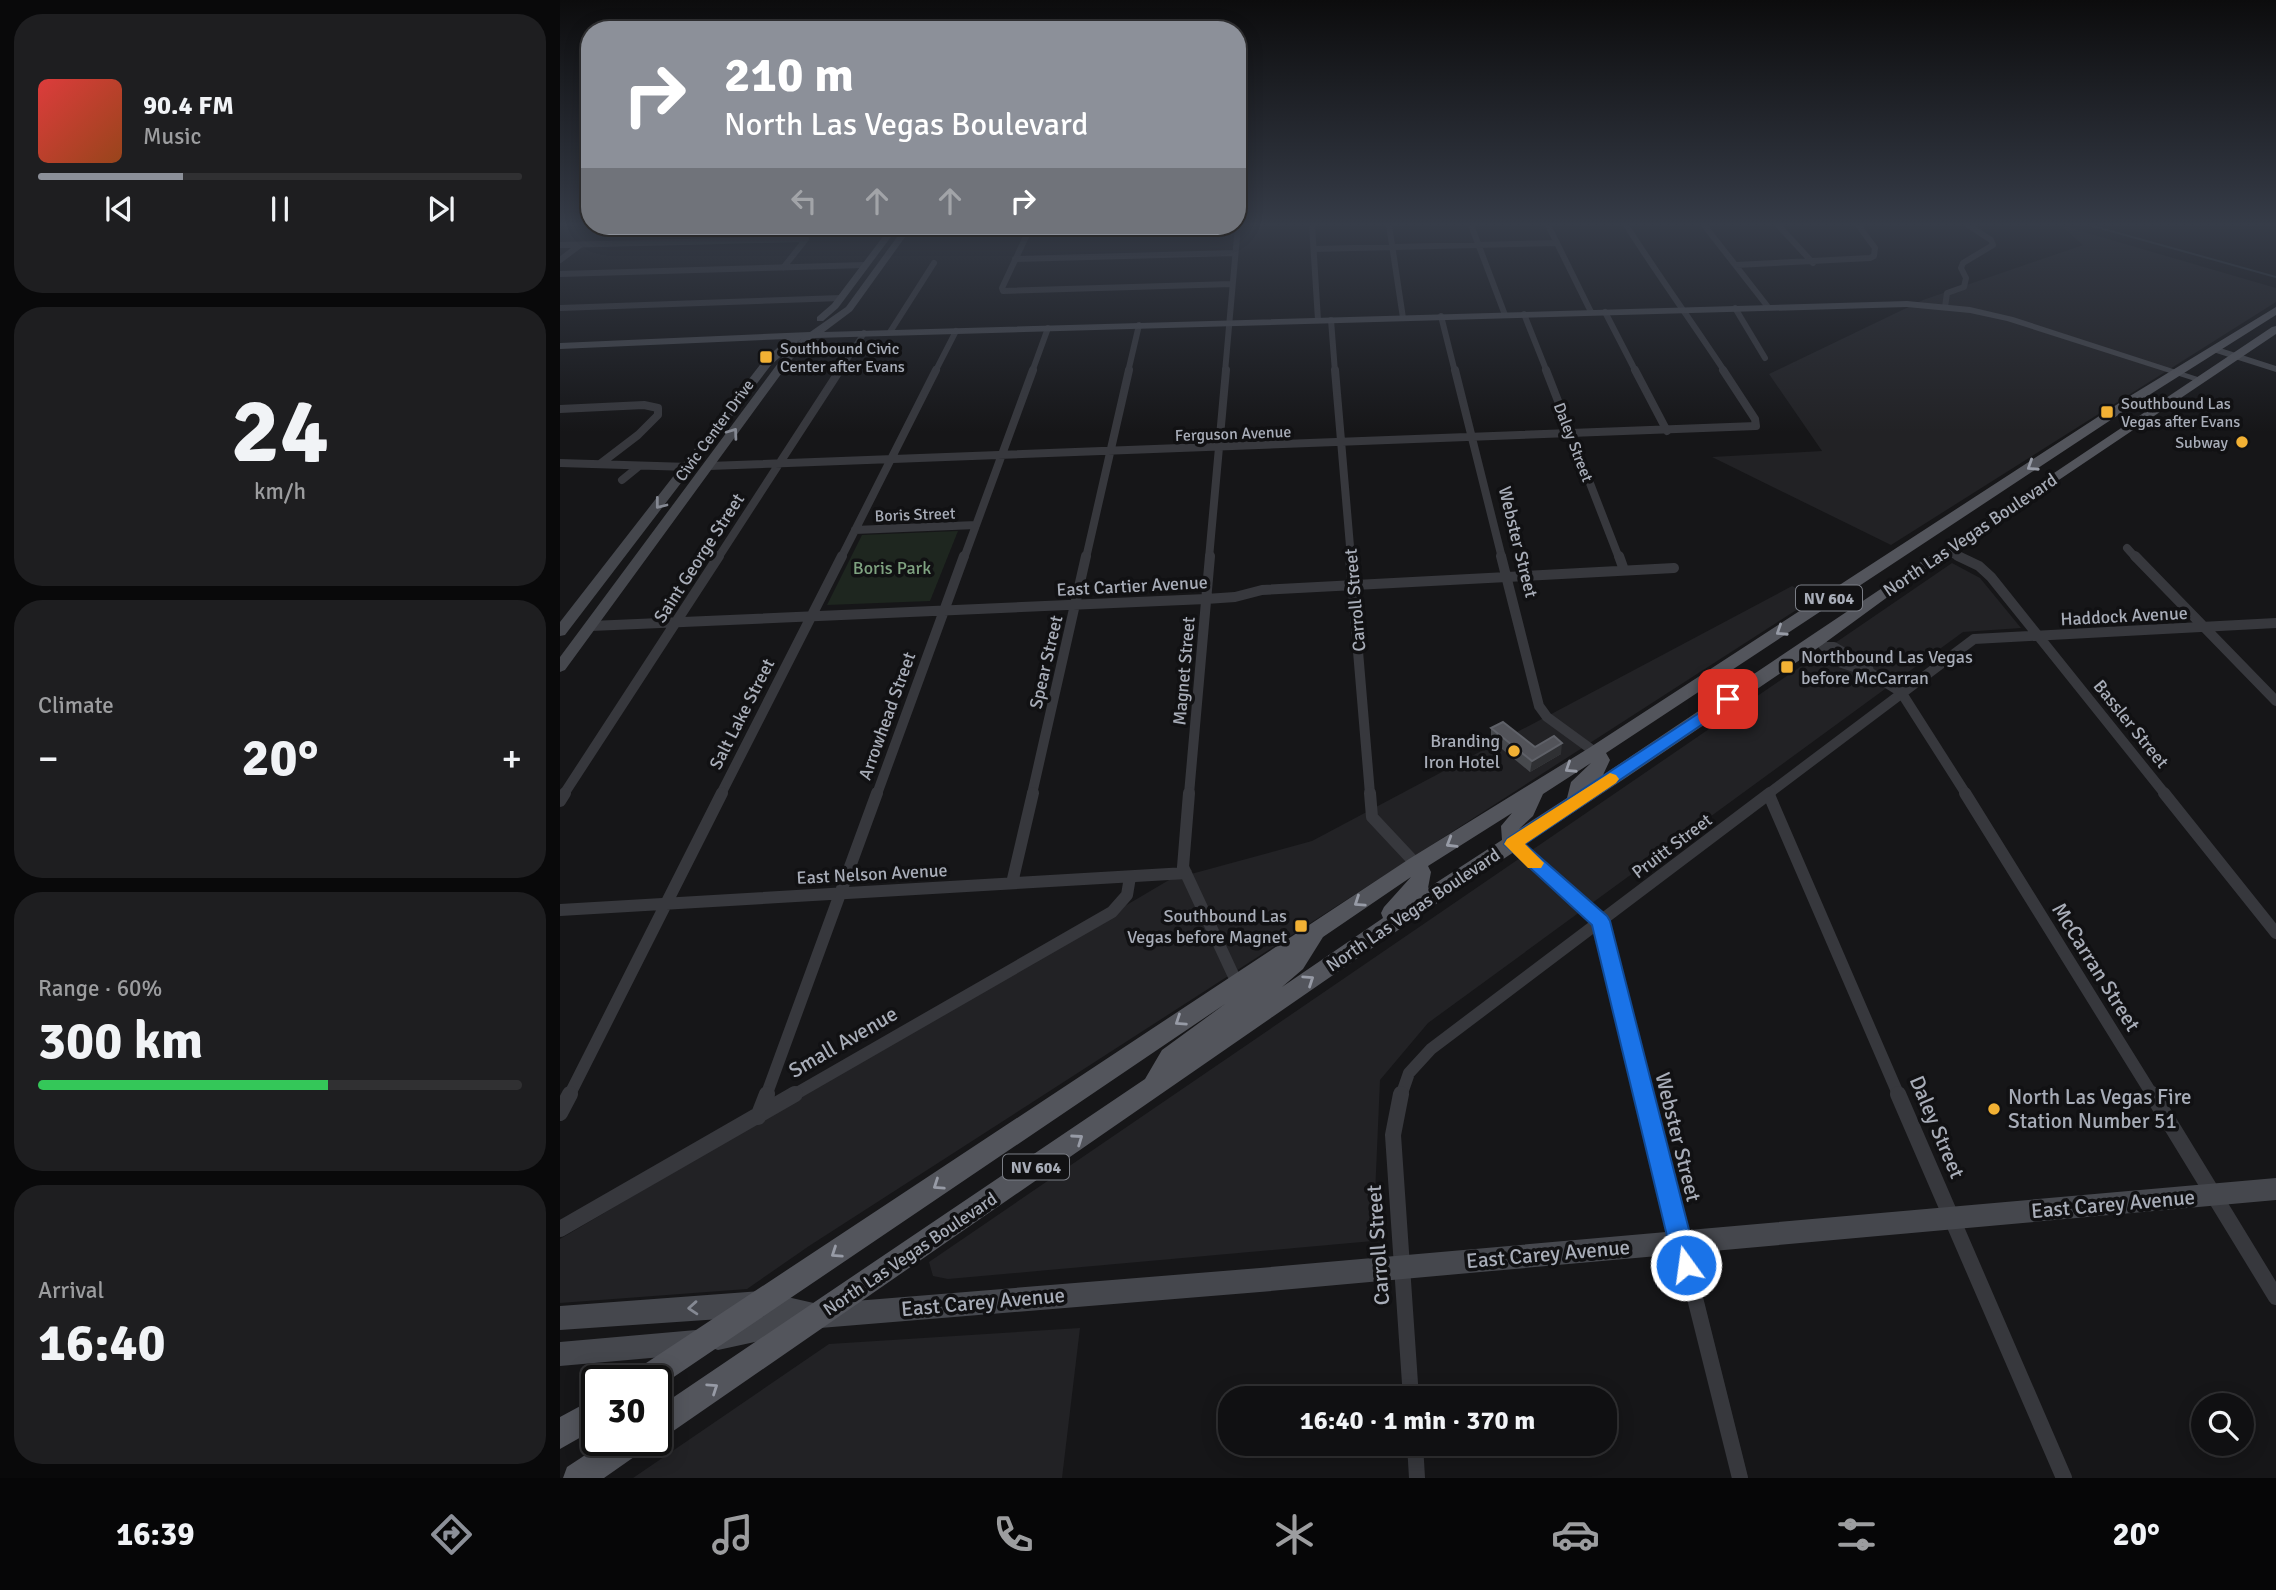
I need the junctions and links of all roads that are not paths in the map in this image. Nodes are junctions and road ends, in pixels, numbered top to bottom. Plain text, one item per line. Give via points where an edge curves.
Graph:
1 (844, 294) edge
2 (860, 294) edge
3 (914, 294) edge
4 (1232, 294) edge
5 (1317, 294) edge
6 (1400, 294) edge
7 (1497, 294) edge
8 (1582, 294) edge
9 (1670, 294) edge
10 (1758, 294) edge
11 (1947, 294) edge
12 (841, 298) junction
13 (1768, 307) junction
14 (1945, 307) junction
15 (560, 308) edge
16 (1735, 308) junction
17 (1683, 309) junction
18 (2276, 310) edge
19 (1591, 312) junction
20 (1605, 312) junction
21 (1505, 314) junction
22 (1524, 314) junction
23 (840, 316) junction
24 (1441, 316) junction
25 (1403, 317) junction
26 (1318, 320) junction
27 (1331, 320) junction
28 (1229, 323) junction
29 (1139, 325) junction
30 (1048, 328) junction
31 (2276, 329) edge
32 (956, 331) junction
33 (890, 332) junction
34 (867, 333) junction
35 (813, 335) junction
36 (795, 337) junction
37 (560, 346) edge
38 (2214, 349) junction
39 (2238, 357) junction
40 (1765, 358) dead end
41 (2276, 369) edge
42 (2175, 373) junction
43 (2199, 382) junction
44 (560, 409) edge
45 (2089, 429) junction
46 (1667, 432) junction
47 (1571, 435) junction
48 (712, 436) junction
49 (1472, 438) junction
50 (1342, 443) junction
51 (1219, 447) junction
52 (1110, 451) junction
53 (2054, 452) junction
54 (1001, 455) junction
55 (2085, 458) junction
56 (891, 459) junction
57 (560, 463) edge
58 (779, 463) junction
59 (600, 464) junction
60 (709, 466) junction
61 (638, 467) junction
62 (689, 467) junction
63 (2054, 478) junction
64 (622, 480) dead end
65 (682, 502) junction
66 (1950, 519) junction
67 (976, 525) junction
68 (855, 530) junction
69 (1919, 540) junction
70 (2127, 548) dead end
71 (1947, 551) junction
72 (620, 556) junction
73 (1674, 568) dead end
74 (1624, 570) junction
75 (1908, 575) junction
76 (1508, 576) junction
77 (1353, 584) junction
78 (1206, 599) junction
79 (1823, 602) junction
80 (1076, 605) junction
81 (944, 610) junction
82 (811, 616) junction
83 (676, 622) junction
84 (2276, 623) edge
85 (591, 626) junction
86 (2204, 627) junction
87 (561, 629) edge
88 (2039, 636) junction
89 (1974, 639) joint
90 (1820, 644) junction
91 (560, 650) edge
92 (560, 667) edge
93 (1901, 692) junction
94 (2276, 701) edge
95 (1595, 752) junction
96 (1535, 790) junction
97 (1769, 795) junction
98 (560, 801) edge
99 (1576, 802) junction
100 (1513, 844) junction
101 (1416, 864) junction
102 (1186, 873) junction
103 (1130, 877) junction
104 (1013, 883) junction
105 (840, 893) junction
106 (665, 904) junction
107 (560, 910) edge
108 (1601, 921) junction
109 (1320, 928) junction
110 (1386, 928) junction
111 (2276, 933) edge
112 (1237, 983) junction
113 (1253, 1018) junction
114 (1151, 1088) junction
115 (1402, 1090) joint
116 (560, 1113) edge
117 (758, 1117) junction
118 (2276, 1189) edge
119 (2214, 1195) junction
120 (1952, 1218) junction
121 (560, 1229) edge
122 (1681, 1243) junction
123 (1402, 1267) junction
124 (2276, 1297) edge
125 (761, 1303) junction
126 (820, 1316) junction
127 (560, 1318) edge
128 (707, 1341) junction
129 (560, 1354) edge
130 (669, 1365) edge
131 (1410, 1386) edge
132 (672, 1415) edge
133 (581, 1421) edge
134 (560, 1434) edge
135 (610, 1456) edge
136 (1416, 1456) edge
137 (578, 1478) edge
138 (1417, 1478) edge
139 (1740, 1478) edge
140 (2064, 1478) edge

1 - 12 main road, Civic Center Drive
2 - 23 main road, Civic Center Drive
3 - 33 street
4 - 28 street, Magnet Street
5 - 26 street
6 - 25 street
7 - 21 street
8 - 19 street
9 - 17 street
10 - 13 street
11 - 14 street
12 - 15 street
12 - 36 main road, Civic Center Drive
13 - 14 main road via 1887,303
13 - 16 main road
14 - 42 main road via 2010,319
16 - 17 main road
16 - 40 street
17 - 20 main road
17 - 46 street, Ferguson Avenue via 1756,426
18 - 38 main road, North Las Vegas Boulevard / NV 604
19 - 20 main road
19 - 22 main road
20 - 46 street
21 - 22 main road
21 - 24 main road
22 - 47 street, Daley Street
23 - 34 main road via 835,328
23 - 35 main road, Civic Center Drive
24 - 25 main road
24 - 49 street, Webster Street
25 - 27 main road
26 - 27 main road
26 - 28 main road
27 - 50 street, Carroll Street
28 - 29 main road
28 - 51 street, Magnet Street
29 - 30 main road
29 - 52 street, Spear Street
30 - 32 main road
30 - 54 street, Arrowhead Street
31 - 39 main road, North Las Vegas Boulevard / NV 604
32 - 33 main road
32 - 56 street, Salt Lake Street
33 - 34 main road
34 - 35 main road
34 - 58 street, Saint George Street
35 - 36 main road
60 -> 35 main road, Civic Center Drive via 788,357
36 - 37 main road
36 - 48 main road, Civic Center Drive via 767,363
38 - 39 main road
38 - 42 main road, North Las Vegas Boulevard / NV 604
39 - 41 main road
39 - 43 main road, North Las Vegas Boulevard / NV 604
42 - 43 main road
42 - 45 main road, North Las Vegas Boulevard / NV 604
43 - 55 main road, North Las Vegas Boulevard / NV 604
44 - 59 street via 658,408 658,415 638,435
45 - 53 main road, North Las Vegas Boulevard / NV 604
45 - 55 main road via 2089,440 2077,452
46 - 47 street, Ferguson Avenue
47 - 49 street, Ferguson Avenue
47 - 74 street, Daley Street
48 - 60 main road via 703,460
48 - 62 main road, Civic Center Drive
49 - 50 street, Ferguson Avenue
49 - 76 street, Webster Street
50 - 51 street, Ferguson Avenue
50 - 77 street, Carroll Street
51 - 52 street, Ferguson Avenue
51 - 78 street, Magnet Street
52 - 54 street, Ferguson Avenue
52 - 80 street, Spear Street
53 - 63 main road via 2064,459 2053,470
53 -> 66 main road, North Las Vegas Boulevard / NV 604
54 - 56 street, Ferguson Avenue
54 - 67 street, Arrowhead Street
55 - 63 main road, North Las Vegas Boulevard / NV 604
56 - 58 street, Ferguson Avenue
56 - 68 street, Salt Lake Street
57 - 59 street
58 - 60 street, Ferguson Avenue
58 - 83 street, Saint George Street
59 - 61 street
60 - 65 main road, Civic Center Drive
61 - 62 street
61 - 64 street
62 - 65 main road via 697,469
62 -> 72 main road, Civic Center Drive
63 - 71 main road, North Las Vegas Boulevard / NV 604
65 - 85 main road, Civic Center Drive
66 - 69 main road, North Las Vegas Boulevard / NV 604
66 - 71 main road via 1955,528 1941,540
67 - 68 street, Boris Street
67 - 81 street, Arrowhead Street
68 - 82 street, Salt Lake Street
69 - 75 main road via 1926,550 1907,567
69 - 79 main road, North Las Vegas Boulevard / NV 604
70 - 86 street
71 - 75 main road, North Las Vegas Boulevard / NV 604
71 - 88 street, Bassler Street via 1979,566 1992,578
72 - 85 main road via 624,559 620,568 582,622
72 - 87 main road, Civic Center Drive
73 - 74 street, East Cartier Avenue
74 - 76 street, East Cartier Avenue
75 - 90 main road, North Las Vegas Boulevard / NV 604
76 - 77 street, East Cartier Avenue
76 - 95 street, Webster Street via 1539,706
77 - 78 street, East Cartier Avenue
77 - 101 street, Carroll Street via 1372,817
78 - 80 street, East Cartier Avenue
78 - 102 street, Magnet Street
79 - 90 main road via 1821,615 1809,629
79 -> 95 main road, North Las Vegas Boulevard / NV 604
80 - 81 street, East Cartier Avenue
80 - 104 street, Spear Street
81 - 82 street, East Cartier Avenue
81 - 105 street, Arrowhead Street
82 - 83 street, East Cartier Avenue
82 - 106 street, Salt Lake Street
83 - 85 street, East Cartier Avenue
83 - 98 street, Saint George Street
84 - 86 street, Haddock Avenue
85 - 92 main road, Civic Center Drive
86 - 88 street, Haddock Avenue
86 - 94 street
87 - 91 main road via 573,629
88 - 89 street, Haddock Avenue
88 - 111 street, Bassler Street
89 - 93 street, Pruitt Street
90 - 93 street, McCarran Street via 1840,661
90 - 99 main road, North Las Vegas Boulevard / NV 604
93 - 97 street, Pruitt Street
93 - 119 street, McCarran Street
95 -> 96 main road, North Las Vegas Boulevard / NV 604
95 - 99 main road via 1601,760 1598,771 1577,786
96 - 100 main road via 1526,811 1510,825
96 -> 101 main road, North Las Vegas Boulevard / NV 604
97 - 108 street, Pruitt Street
97 - 120 street, Daley Street
99 - 100 main road, North Las Vegas Boulevard / NV 604
100 - 108 street
100 - 110 main road, North Las Vegas Boulevard / NV 604
101 -> 109 main road, North Las Vegas Boulevard / NV 604
101 - 110 main road via 1421,883 1391,912
102 - 103 street, East Nelson Avenue
102 - 112 street, Magnet Street
103 - 104 street, East Nelson Avenue
103 - 117 street, Small Avenue via 1127,895 1112,912
104 - 105 street, East Nelson Avenue
105 - 106 street, East Nelson Avenue
105 - 117 street, Arrowhead Street
106 - 107 street, East Nelson Avenue
106 - 116 street, Salt Lake Street
108 - 115 street, Pruitt Street via 1431,1049 1409,1073
108 - 122 street, Webster Street
109 - 112 main road, North Las Vegas Boulevard / NV 604
109 - 113 main road via 1295,963 1261,991 1250,1010
113 -> 110 main road, North Las Vegas Boulevard / NV 604
112 - 114 main road via 1232,1012 1170,1057
112 -> 125 main road, North Las Vegas Boulevard / NV 604
113 - 114 main road, North Las Vegas Boulevard / NV 604
126 -> 114 main road, North Las Vegas Boulevard / NV 604
115 - 123 street, Carroll Street via 1393,1135
117 - 121 street, Small Avenue
118 - 119 main road, East Carey Avenue
119 - 120 main road, East Carey Avenue
119 - 124 street, McCarran Street
120 - 122 main road, East Carey Avenue
120 - 140 street, Daley Street
122 - 123 main road, East Carey Avenue
122 - 139 street, Webster Street
123 - 126 main road, East Carey Avenue
123 - 131 street, Carroll Street
125 - 126 main road, East Carey Avenue
125 -> 127 main road, East Carey Avenue
125 - 128 main road, North Las Vegas Boulevard / NV 604
126 - 128 main road, East Carey Avenue
132 -> 126 main road, North Las Vegas Boulevard
128 - 129 main road, East Carey Avenue
128 - 130 main road, North Las Vegas Boulevard
133 - 134 main road
135 - 137 main road
136 - 138 street

